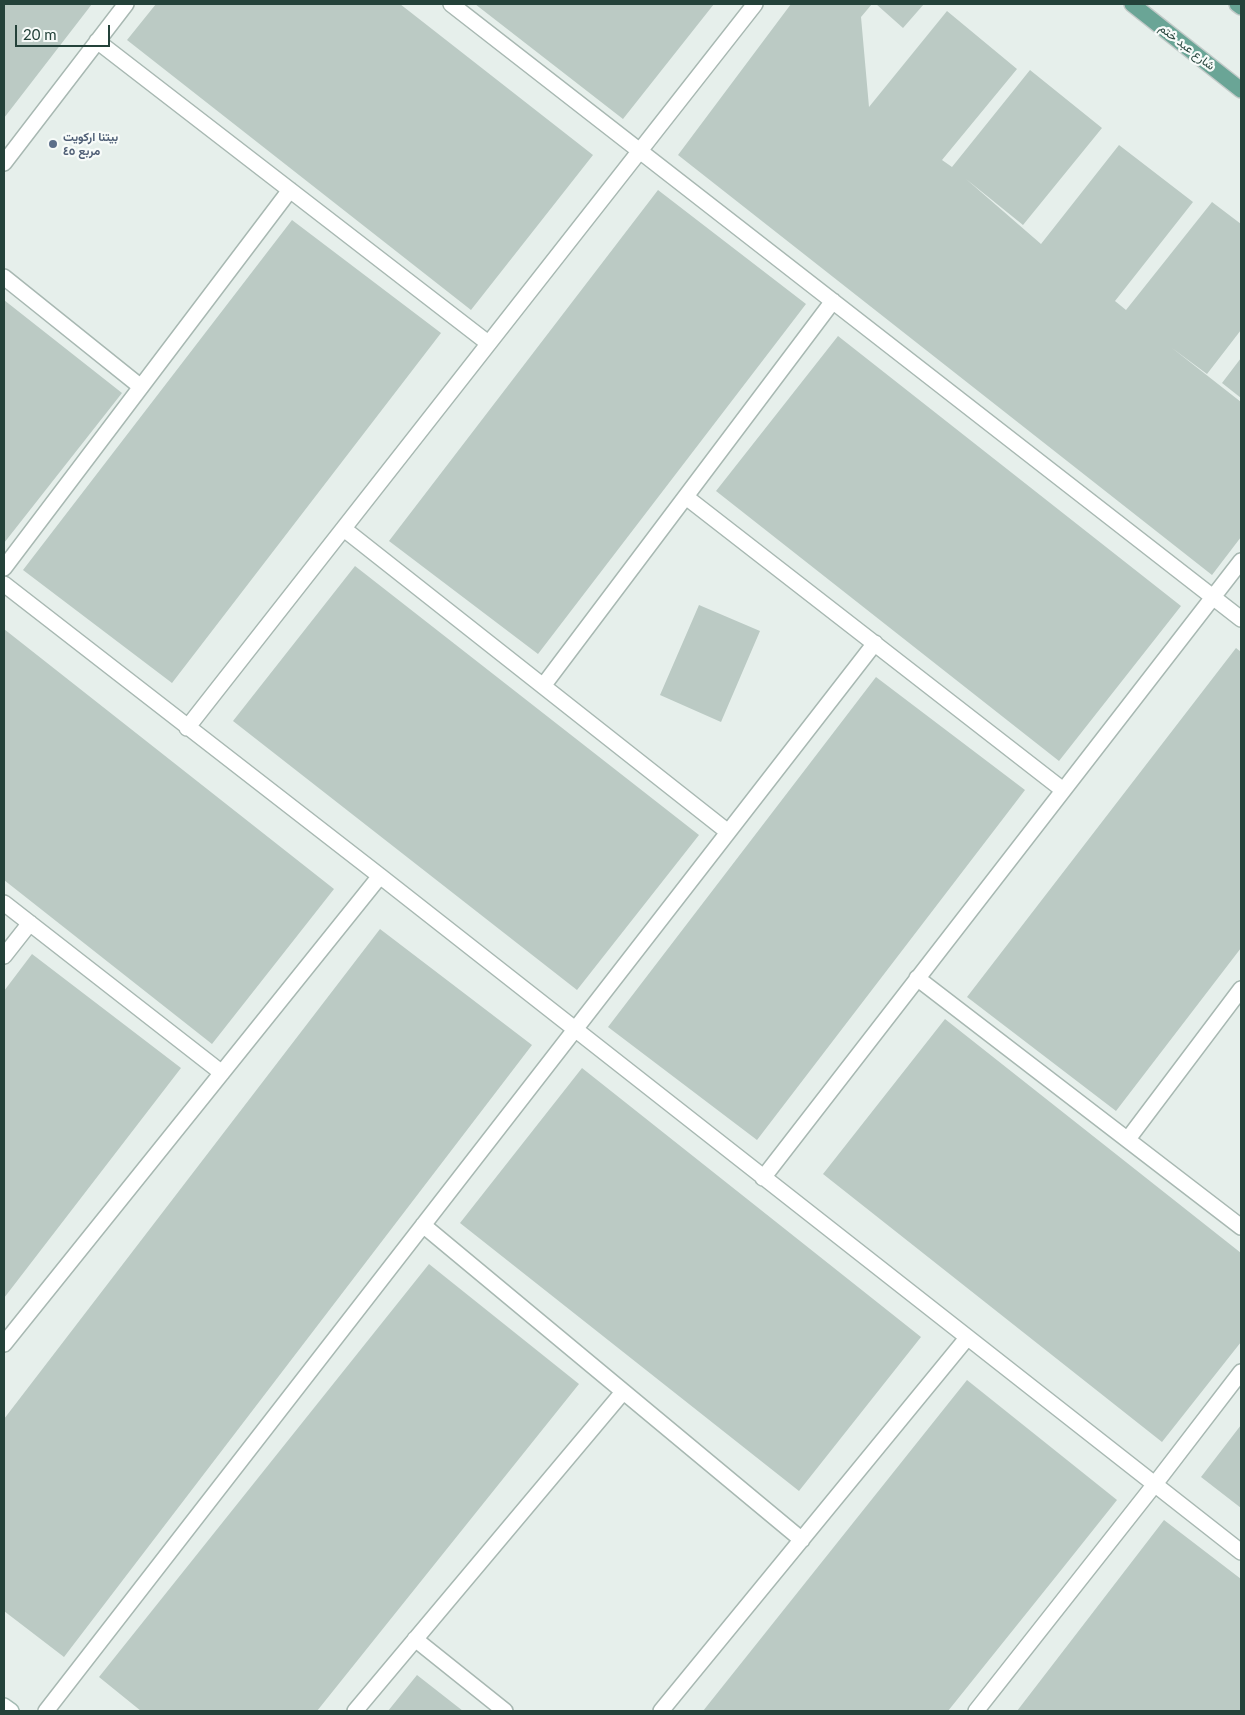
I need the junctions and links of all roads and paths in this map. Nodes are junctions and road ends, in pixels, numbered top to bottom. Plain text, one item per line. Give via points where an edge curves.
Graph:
1 (126, 4) edge
2 (450, 4) edge
3 (755, 4) edge
4 (1132, 4) edge
5 (1237, 4) edge
6 (1241, 7) edge
7 (97, 41) junction
8 (1241, 90) edge
9 (640, 151) junction
10 (4, 163) edge
11 (290, 190) junction
12 (4, 277) edge
13 (833, 301) junction
14 (488, 343) junction
15 (141, 387) junction
16 (686, 496) junction
17 (344, 529) junction
18 (1241, 561) edge
19 (4, 568) edge
20 (4, 584) edge
21 (1213, 597) junction
22 (1241, 619) edge
23 (875, 644) junction
24 (543, 686) junction
25 (187, 728) junction
26 (1063, 790) junction
27 (728, 832) junction
28 (380, 876) junction
29 (4, 903) edge
30 (30, 923) junction
31 (4, 956) edge
32 (917, 978) junction
33 (1241, 989) edge
34 (575, 1030) junction
35 (222, 1073) junction
36 (1128, 1139) junction
37 (763, 1178) junction
38 (423, 1225) junction
39 (1241, 1227) edge
40 (967, 1338) junction
41 (4, 1344) edge
42 (1241, 1372) edge
43 (623, 1392) junction
44 (1155, 1484) junction
45 (802, 1540) junction
46 (1241, 1552) edge
47 (415, 1639) junction
48 (4, 1706) edge
49 (11, 1711) edge
50 (46, 1711) edge
51 (355, 1711) edge
52 (505, 1711) edge
53 (661, 1711) edge
54 (976, 1711) edge

1 - 7 street
2 - 9 street
3 - 9 street
4 - 8 main road, شارع عبد ختم
5 - 6 main road
7 - 10 street
7 - 11 street
9 - 13 street
9 - 14 street
11 - 14 street
11 - 15 street
12 - 15 street
13 - 16 street
13 - 21 street
14 - 17 street
15 - 19 street
16 - 23 street
16 - 24 street
17 - 24 street
17 - 25 street
18 - 21 street
20 - 25 street
21 - 22 street
21 - 26 street
23 - 26 street
23 - 27 street
24 - 27 street
25 - 28 street
26 - 32 street
27 - 34 street
28 - 34 street
28 - 35 street
29 - 30 street
30 - 31 street
30 - 35 street
32 - 36 street
32 - 37 street
33 - 36 street
34 - 37 street
34 - 38 street
35 - 41 street
36 - 39 street
37 - 40 street
38 - 43 street
38 - 50 street
40 - 44 street
40 - 45 street
42 - 44 street
43 - 45 street
43 - 47 street
44 - 46 street
44 - 54 street
45 - 53 street
47 - 51 street
47 - 52 street
48 - 49 street

